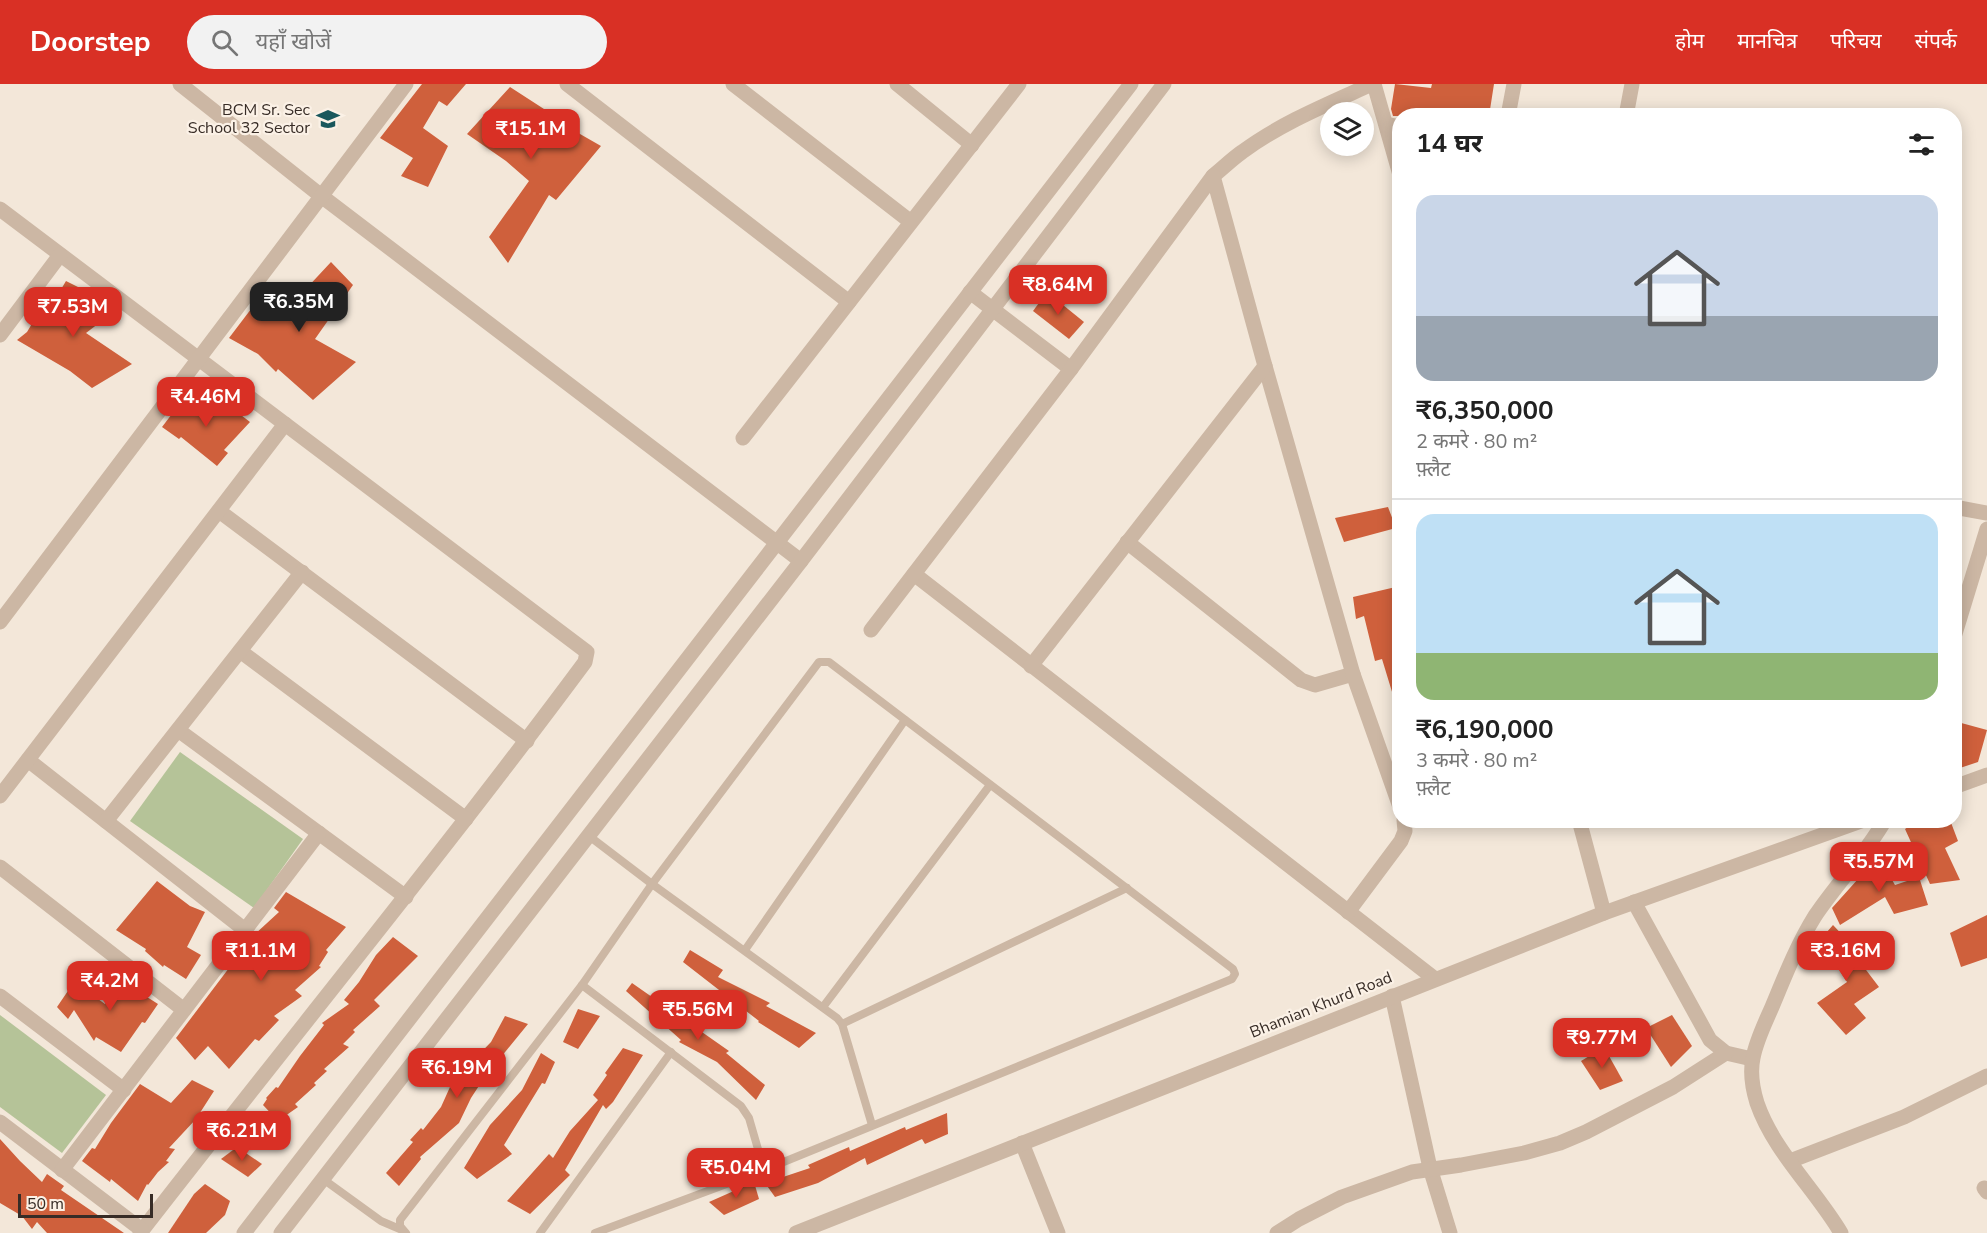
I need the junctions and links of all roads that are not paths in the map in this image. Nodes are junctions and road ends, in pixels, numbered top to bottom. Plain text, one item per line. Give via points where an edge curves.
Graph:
1 (180, 84) edge
2 (406, 84) edge
3 (567, 84) edge
4 (733, 84) edge
5 (897, 84) edge
6 (1019, 84) edge
7 (1131, 84) edge
8 (1164, 84) edge
9 (1373, 84) edge
10 (1514, 84) edge
11 (1632, 84) edge
12 (1510, 108) edge
13 (1628, 108) edge
14 (1392, 124) edge
15 (972, 145) junction
16 (1213, 176) junction
17 (320, 195) junction
18 (0, 209) edge
19 (911, 222) junction
20 (60, 255) junction
21 (970, 292) junction
22 (849, 302) junction
23 (992, 309) junction
24 (0, 335) edge
25 (198, 359) junction
26 (1265, 366) junction
27 (1071, 369) junction
28 (285, 424) junction
29 (743, 438) dead end
30 (1962, 508) edge
31 (219, 511) junction
32 (1987, 513) edge
33 (1987, 529) edge
34 (1127, 542) junction
35 (776, 543) junction
36 (801, 561) junction
37 (302, 572) junction
38 (914, 574) junction
39 (1962, 598) edge
40 (5, 603) edge
41 (0, 622) edge
42 (871, 630) dead end
43 (240, 651) junction
44 (1031, 666) junction
45 (1353, 674) junction
46 (905, 720) junction
47 (178, 730) junction
48 (527, 741) junction
49 (28, 760) junction
50 (1987, 775) edge
51 (1392, 784) edge
52 (1962, 784) edge
53 (990, 785) junction
54 (0, 796) edge
55 (466, 819) junction
56 (106, 821) junction
57 (1405, 828) edge
58 (1581, 828) edge
59 (1842, 828) edge
60 (1880, 828) edge
61 (319, 833) junction
62 (589, 836) junction
63 (0, 867) edge
64 (652, 884) junction
65 (1127, 888) junction
66 (406, 897) junction
67 (1634, 902) junction
68 (1348, 912) junction
69 (1604, 913) junction
70 (245, 930) junction
71 (745, 950) junction
72 (1435, 979) junction
73 (582, 985) junction
74 (0, 996) edge
75 (1392, 996) junction
76 (823, 1007) junction
77 (184, 1010) junction
78 (842, 1024) junction
79 (671, 1052) junction
80 (1725, 1053) junction
81 (1752, 1059) junction
82 (1987, 1076) edge
83 (124, 1090) junction
84 (0, 1122) edge
85 (872, 1125) junction
86 (1022, 1143) junction
87 (1790, 1161) junction
88 (1430, 1168) junction
89 (62, 1170) junction
90 (764, 1170) junction
91 (323, 1179) junction
92 (141, 1232) edge
93 (404, 1232) edge
94 (243, 1233) edge
95 (281, 1233) edge
96 (540, 1233) edge
97 (594, 1233) edge
98 (796, 1233) edge
99 (1058, 1233) edge
100 (1277, 1233) edge
101 (1450, 1233) edge
102 (1841, 1233) edge

1 - 17 street
2 - 17 street
3 - 22 street
4 - 19 street
5 - 15 street
6 - 15 street
7 - 21 street
8 - 23 street
9 - 14 street
9 - 16 street via 1278,129
10 - 12 street
11 - 13 street
15 - 19 street
16 - 26 street
16 - 27 street
17 - 25 street
17 - 35 street
18 - 20 street
19 - 22 street
20 - 24 street
20 - 25 street
21 - 23 street
21 - 35 street
22 - 29 street
23 - 27 street
23 - 36 street
25 - 28 street
25 - 40 street
26 - 34 street
26 - 45 street
27 - 38 street
28 - 31 street
28 - 48 street via 587,652 585,662
30 - 32 street
31 - 37 street
31 - 49 street
33 - 39 street
34 - 44 street
34 - 45 street via 1301,680 1315,685
35 - 36 street
35 - 94 street
36 - 62 street
37 - 43 street
37 - 48 street
38 - 42 street
38 - 44 street
40 - 41 street
43 - 47 street
43 - 55 street
44 - 68 street
45 - 51 street
46 - 53 lane
46 - 64 lane via 829,662 819,662
46 - 71 lane
47 - 56 street
47 - 61 street
48 - 55 street
49 - 54 street
49 - 56 street
50 - 52 street
53 - 65 lane
53 - 76 lane
55 - 66 street
56 - 70 street
57 - 68 street via 1401,841
58 - 69 street
59 - 67 street, Bhamian Khurd Road
60 - 81 street via 1816,916 1797,949
61 - 66 street
61 - 70 street
62 - 64 lane
62 - 91 street
63 - 77 street
64 - 71 lane
64 - 73 lane
65 - 78 lane
65 - 85 lane via 1233,969 1232,979
66 - 92 street
67 - 69 street, Bhamian Khurd Road
67 - 80 street via 1710,1040
68 - 72 street
69 - 72 street, Bhamian Khurd Road
70 - 77 street
71 - 76 lane
72 - 75 street, Bhamian Khurd Road
73 - 79 lane
73 - 93 lane via 400,1220
74 - 83 street
75 - 86 street, Bhamian Khurd Road
75 - 88 street
76 - 78 lane
77 - 83 street
78 - 85 lane
79 - 90 lane via 746,1112
79 - 96 lane
80 - 81 street
80 - 88 street via 1673,1087 1560,1143 1524,1153
81 - 87 street via 1757,1102
82 - 87 street via 1904,1116
83 - 89 street
84 - 89 street
85 - 90 lane
86 - 98 street, Bhamian Khurd Road
86 - 99 street
87 - 102 street
88 - 100 street via 1342,1197
88 - 101 street
89 - 92 street
90 - 97 lane
91 - 93 lane via 381,1221
91 - 95 street

